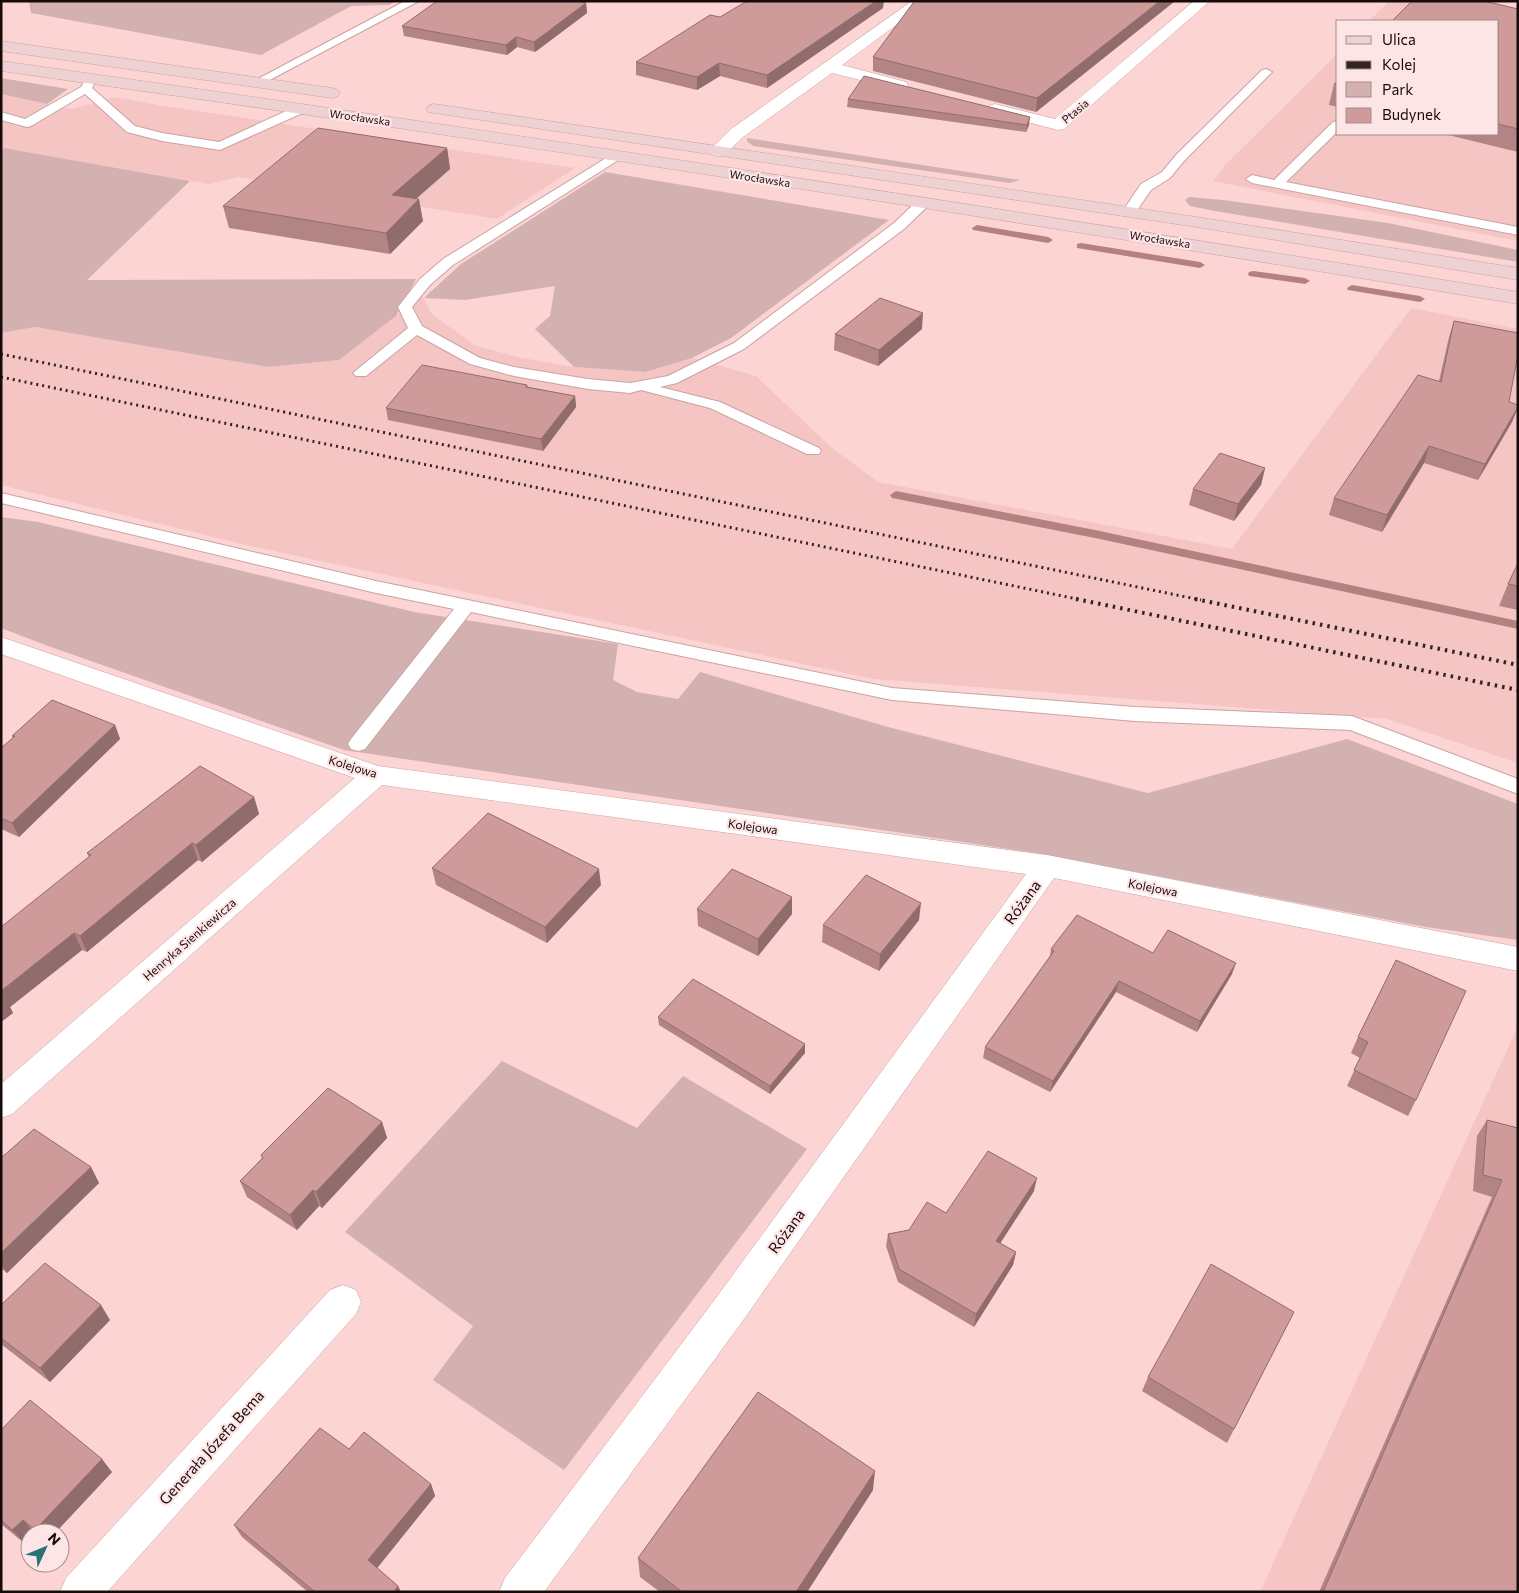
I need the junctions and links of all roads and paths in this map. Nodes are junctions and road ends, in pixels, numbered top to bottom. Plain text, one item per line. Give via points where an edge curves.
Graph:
1 (414, 1) edge
2 (1203, 1) edge
3 (918, 2) edge
4 (1, 46) edge
5 (1, 66) edge
6 (829, 67) junction
7 (1266, 72) dead end
8 (258, 82) junction
9 (88, 84) junction
10 (915, 89) edge
11 (346, 96) dead end
12 (415, 106) dead end
13 (982, 106) edge
14 (303, 108) junction
15 (1, 116) edge
16 (1336, 126) edge
17 (718, 151) junction
18 (616, 156) junction
19 (1252, 179) dead end
20 (1277, 184) junction
21 (923, 203) junction
22 (1129, 212) junction
23 (1518, 231) edge
24 (1518, 274) edge
25 (1518, 298) edge
26 (416, 329) junction
27 (361, 373) dead end
28 (641, 386) junction
29 (813, 451) dead end
30 (1, 498) edge
31 (466, 606) junction
32 (1, 645) edge
33 (358, 744) dead end
34 (376, 775) junction
35 (1518, 787) edge
36 (1047, 866) junction
37 (1518, 959) edge
38 (1, 1104) edge
39 (343, 1302) dead end
40 (80, 1592) edge
41 (519, 1592) edge

1 - 8 lane
2 - 13 street, Ptasia via 1058,125
3 - 6 street
4 - 8 main road, Wrocławska
5 - 9 main road, Wrocławska
6 - 10 street
6 - 17 street via 737,133
7 - 22 lane via 1166,175 1146,188
8 - 11 main road, Wrocławska
9 - 14 main road, Wrocławska
9 - 14 lane via 131,129 220,146
9 - 15 lane via 27,123
12 - 17 main road, Wrocławska
14 - 18 main road, Wrocławska
16 - 20 lane
17 - 22 main road, Wrocławska
18 - 21 main road, Wrocławska
18 - 26 lane via 448,262 425,282 405,307
19 - 20 lane
20 - 23 lane
21 - 25 main road, Wrocławska
21 - 28 lane via 900,226 739,346 672,380
22 - 24 main road, Wrocławska
26 - 27 lane
26 - 28 lane via 474,361 588,384
28 - 29 lane via 716,405
30 - 31 lane
31 - 33 lane
31 - 35 lane via 892,694 1135,714 1352,723
32 - 34 street, Kolejowa
34 - 36 street, Kolejowa
34 - 38 street, Henryka Sienkiewicza
36 - 37 street, Kolejowa
36 - 41 street, Różana via 726,1314
39 - 40 street, Generała Józefa Bema

